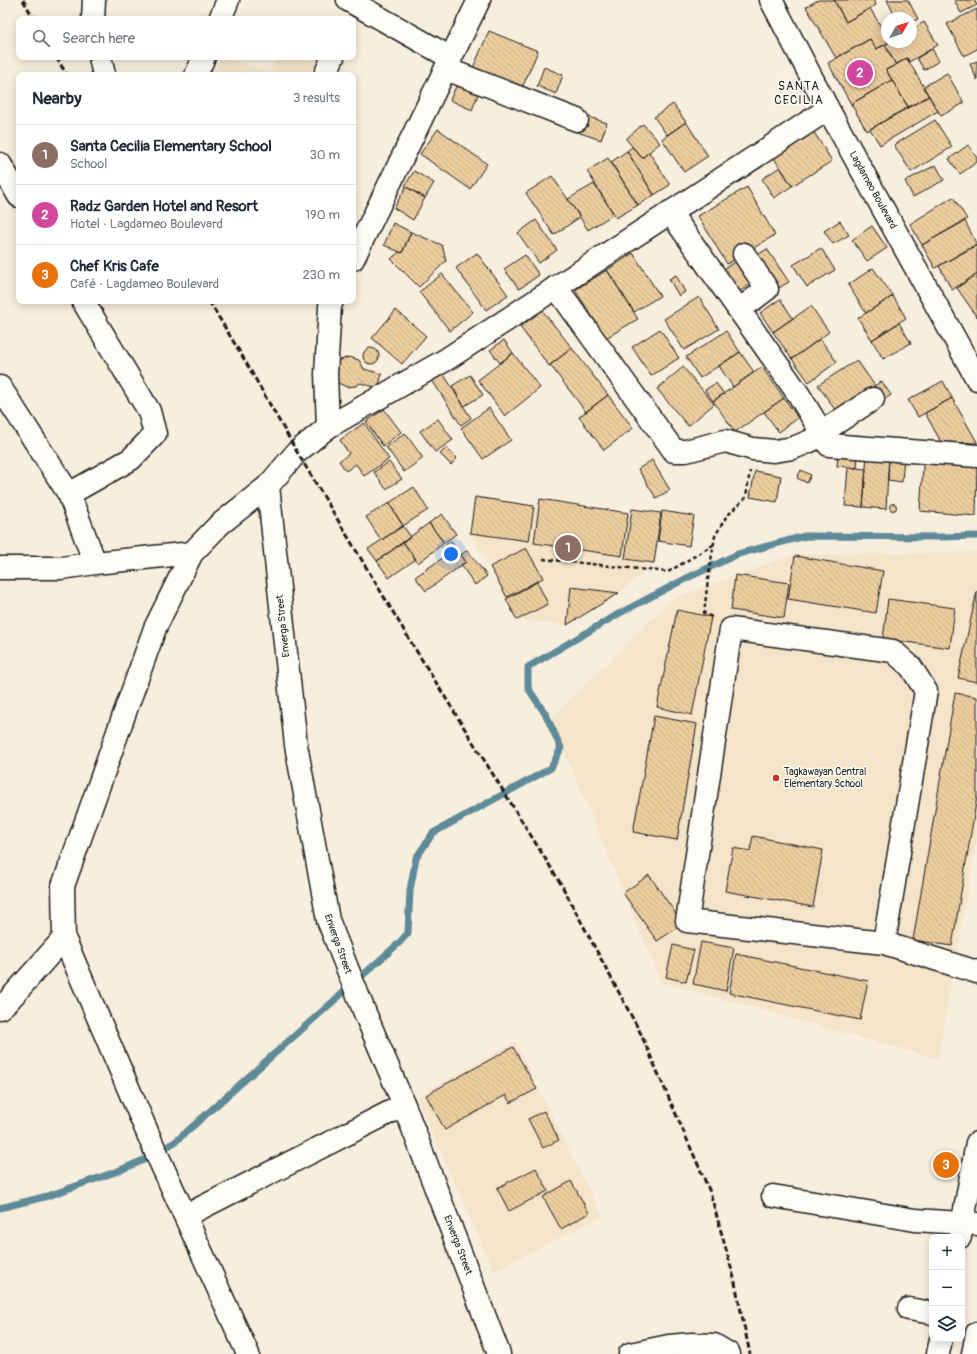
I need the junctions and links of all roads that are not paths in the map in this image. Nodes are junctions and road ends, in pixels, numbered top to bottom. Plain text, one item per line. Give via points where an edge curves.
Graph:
1 (94, 0) edge
2 (228, 0) edge
3 (479, 0) edge
4 (771, 0) edge
5 (352, 6) edge
6 (93, 16) edge
7 (221, 16) edge
8 (101, 60) edge
9 (332, 60) edge
10 (448, 63) junction
11 (103, 72) edge
12 (326, 72) edge
13 (828, 109) junction
14 (577, 120) dead end
15 (0, 164) edge
16 (16, 191) edge
17 (670, 212) junction
18 (356, 253) edge
19 (744, 254) dead end
20 (556, 287) junction
21 (85, 304) edge
22 (331, 304) edge
23 (739, 310) junction
24 (977, 379) edge
25 (0, 387) edge
26 (873, 399) dead end
27 (328, 427) junction
28 (822, 435) junction
29 (977, 456) edge
30 (268, 486) junction
31 (69, 494) junction
32 (192, 554) junction
33 (95, 563) junction
34 (0, 568) edge
35 (64, 938) junction
36 (884, 943) junction
37 (977, 972) edge
38 (0, 1008) edge
39 (404, 1105) junction
40 (977, 1143) edge
41 (773, 1196) dead end
42 (185, 1216) junction
43 (966, 1228) edge
44 (909, 1309) dead end
45 (929, 1312) edge
46 (977, 1333) edge
47 (940, 1342) edge
48 (248, 1354) edge
49 (500, 1354) edge
50 (630, 1354) edge
51 (730, 1354) edge
52 (938, 1354) edge
53 (973, 1354) edge

1 - 6 street
2 - 7 street
3 - 10 street
4 - 13 street, Lagdameo Boulevard
5 - 10 street
8 - 11 street
9 - 12 street
10 - 14 street
10 - 18 street
13 - 17 street
13 - 24 street, Lagdameo Boulevard
15 - 16 street
17 - 20 street
17 - 23 street
19 - 23 street via 767,289
20 - 27 street via 446,359
20 - 28 street via 674,451 686,451 725,442 774,451 793,448
21 - 31 street via 149,411 155,434 131,459
22 - 27 street via 326,374
23 - 28 street via 799,395
25 - 31 street
26 - 28 street via 825,430
27 - 30 street via 297,452
28 - 29 street via 829,445
30 - 32 street via 219,525
30 - 39 street, Enverga Street via 296,745 328,920
31 - 33 street
32 - 33 street
32 - 35 street via 155,628 63,886
33 - 34 street via 62,568
35 - 38 street
35 - 42 street
36 - 36 street via 687,921 731,629 893,651 911,668 926,691
36 - 37 street
39 - 42 street
39 - 49 street, Enverga Street
40 - 43 street
41 - 43 street
42 - 48 street
44 - 45 street
46 - 53 street
47 - 52 street
50 - 51 street via 692,1344 714,1345

